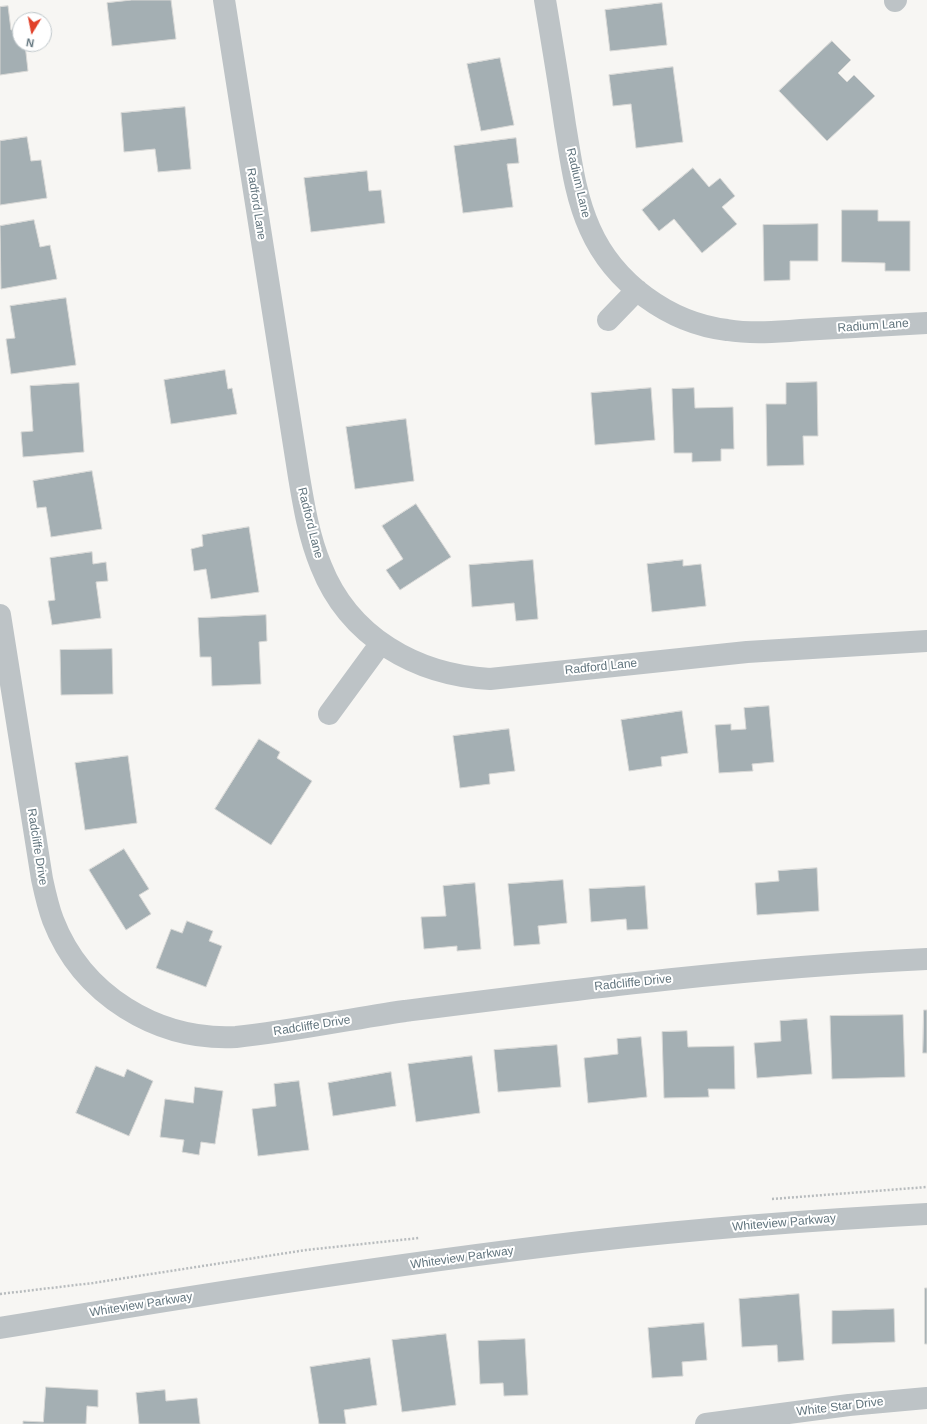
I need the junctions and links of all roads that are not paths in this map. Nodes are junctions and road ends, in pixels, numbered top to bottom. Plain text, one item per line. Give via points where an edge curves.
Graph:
1 (224, 0) edge
2 (545, 0) edge
3 (637, 290) junction
4 (608, 320) dead end
5 (927, 322) edge
6 (0, 615) edge
7 (927, 641) edge
8 (381, 643) junction
9 (329, 714) dead end
10 (927, 959) edge
11 (927, 1214) edge
12 (0, 1328) edge
13 (927, 1398) edge
14 (706, 1424) edge

1 - 8 street, Radford Lane via 310,533 321,566 335,594 354,618
2 - 3 street, Radium Lane via 572,169 583,212 590,230 610,262
3 - 4 street
3 - 5 street, Radium Lane via 654,303 689,321 728,330 767,332
6 - 10 street, Radcliffe Drive via 42,879 53,920 69,952 93,982 123,1007 155,1024 191,1035 236,1037 613,985 755,971
7 - 8 street, Radford Lane via 747,652 490,679 456,676 424,667
8 - 9 street
11 - 12 street, Whiteview Parkway via 791,1222 575,1243 209,1294
13 - 14 street, White Star Drive via 849,1405

